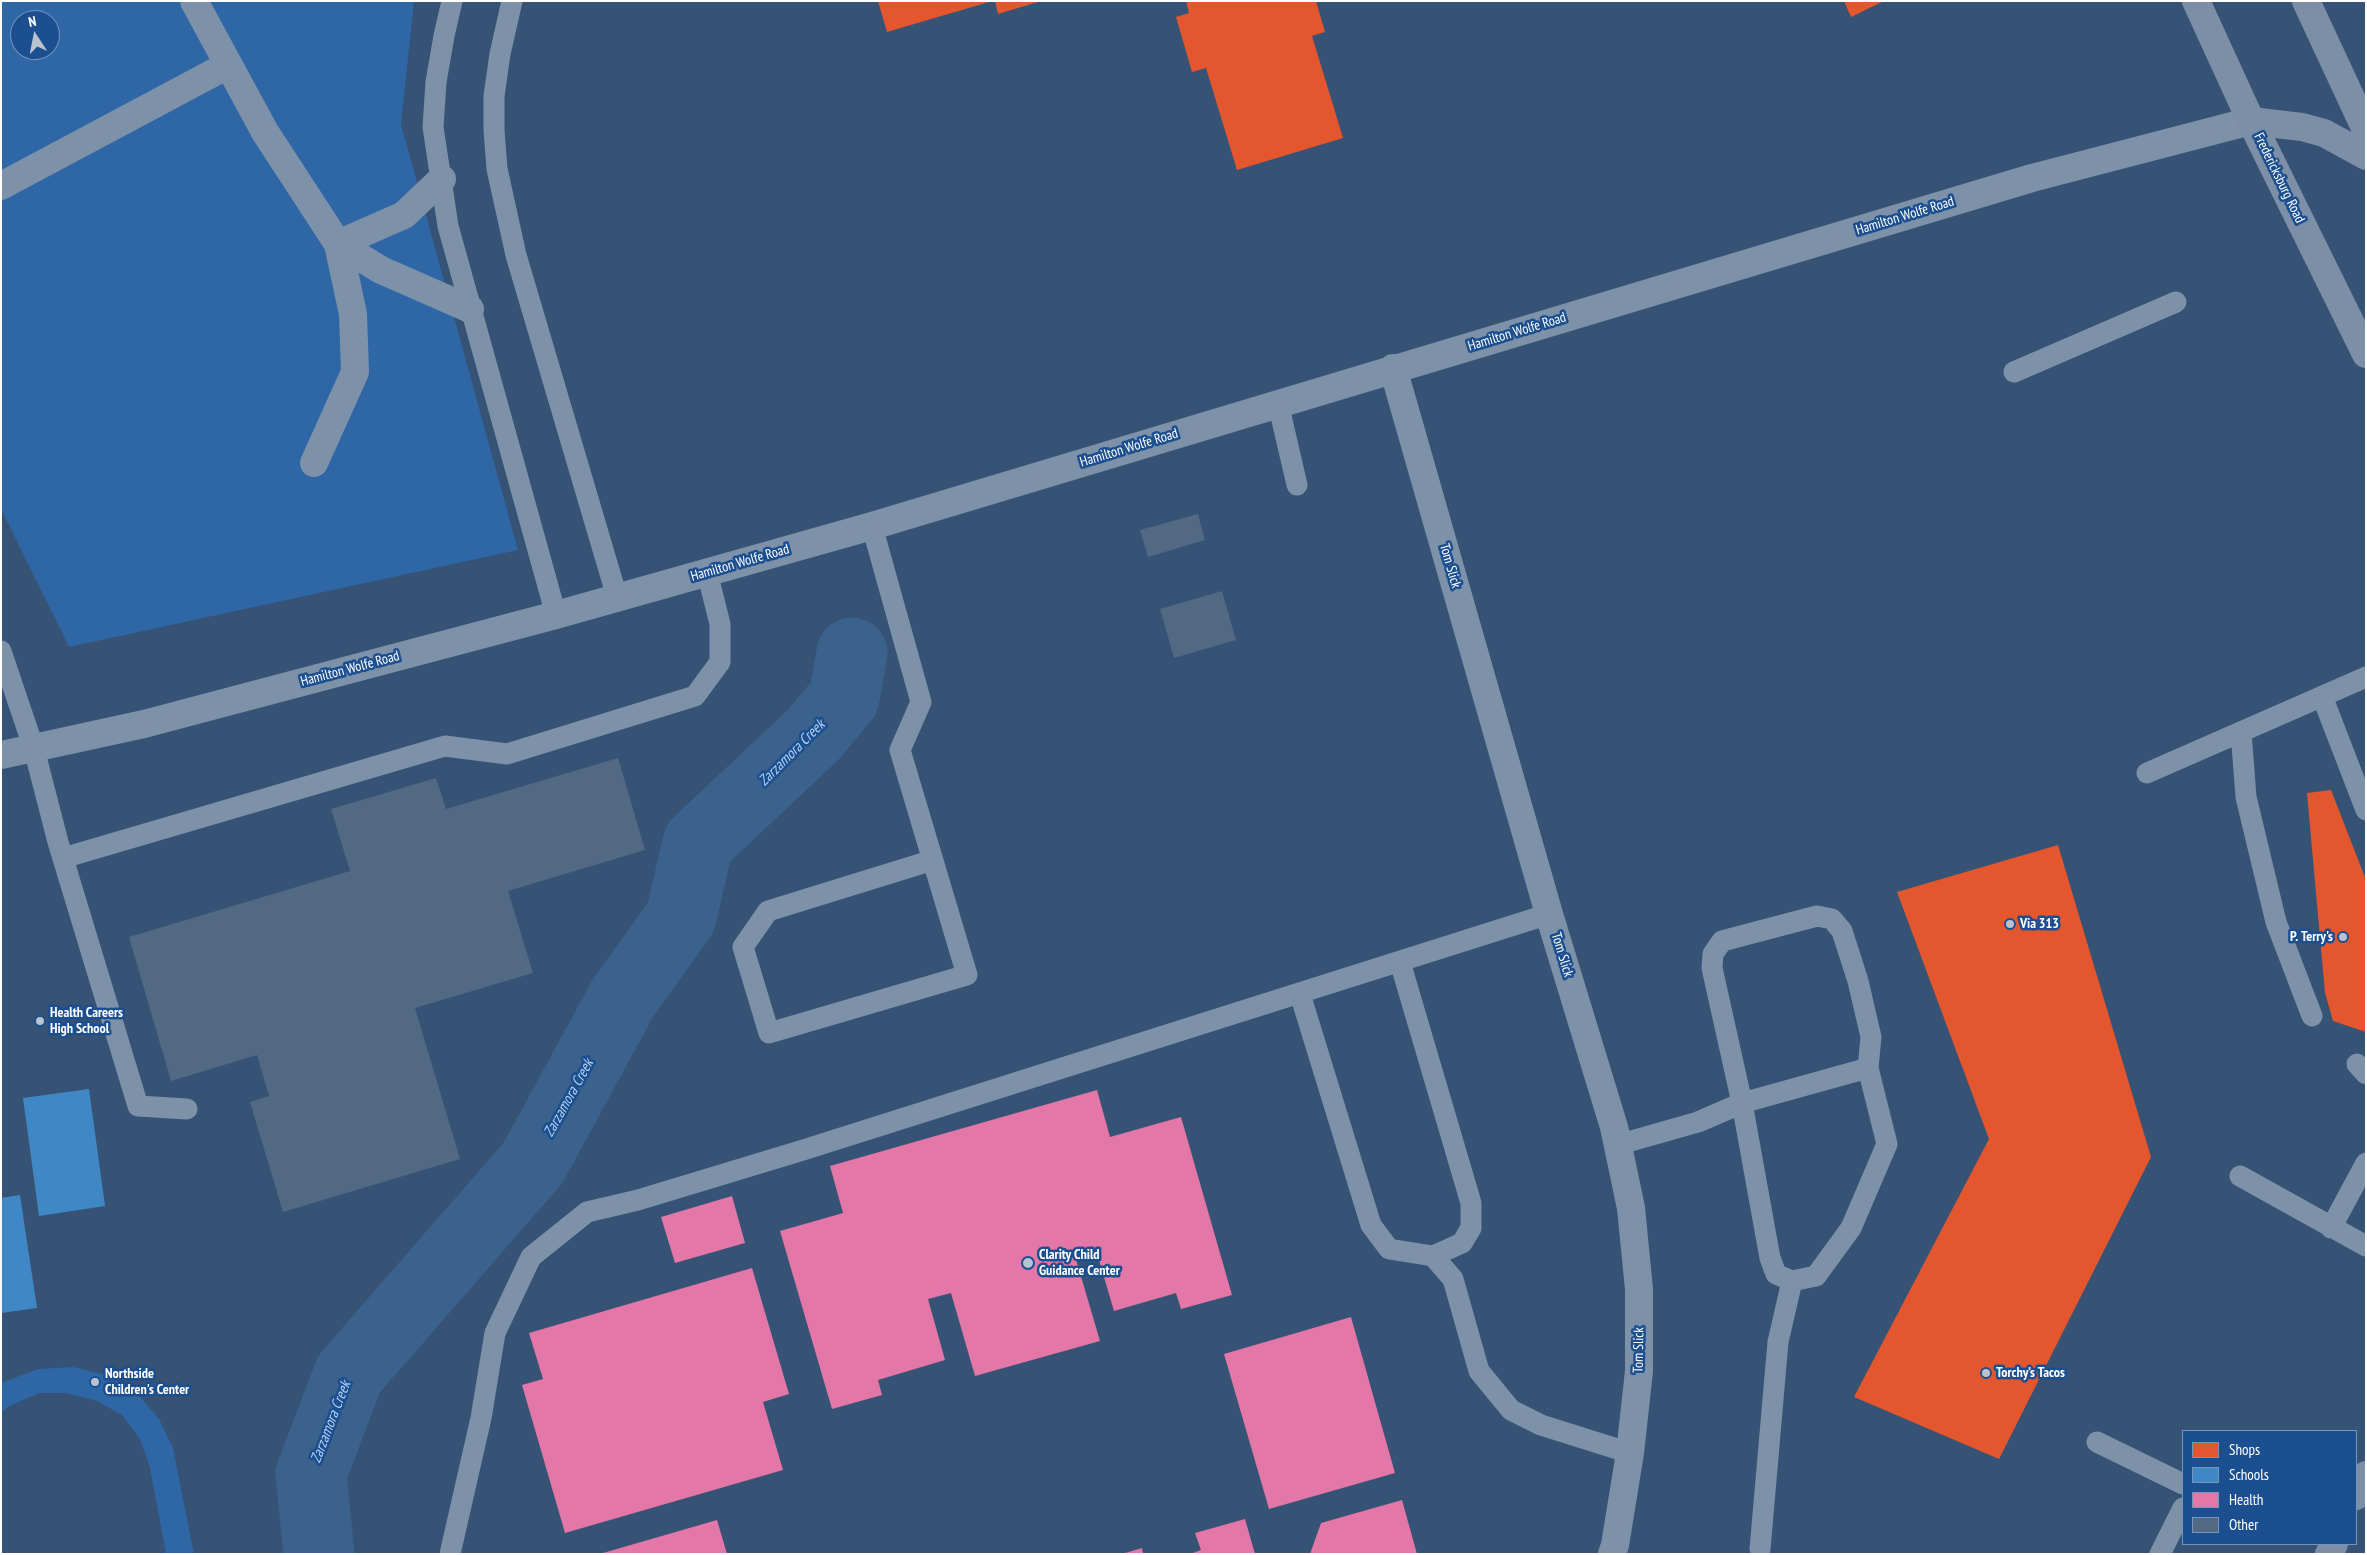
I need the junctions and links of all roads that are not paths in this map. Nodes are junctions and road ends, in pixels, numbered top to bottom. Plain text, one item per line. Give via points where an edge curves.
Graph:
1 (194, 1) edge
2 (452, 1) edge
3 (512, 1) edge
4 (2196, 1) edge
5 (2306, 1) edge
6 (228, 65) junction
7 (2251, 121) junction
8 (2366, 130) edge
9 (2366, 156) edge
10 (442, 179) junction
11 (1, 186) edge
12 (338, 244) junction
13 (2176, 302) dead end
14 (470, 309) junction
15 (2366, 354) edge
16 (1393, 368) junction
17 (2014, 372) dead end
18 (1278, 403) junction
19 (314, 463) dead end
20 (1297, 485) dead end
21 (872, 526) junction
22 (707, 572) junction
23 (617, 597) junction
24 (556, 615) junction
25 (1, 651) edge
26 (2366, 677) edge
27 (2322, 696) junction
28 (2241, 732) junction
29 (34, 749) junction
30 (1, 755) edge
31 (2147, 773) dead end
32 (2366, 810) edge
33 (63, 858) junction
34 (933, 860) junction
35 (1549, 914) junction
36 (1400, 962) junction
37 (1300, 994) junction
38 (2312, 1016) dead end
39 (1868, 1068) junction
40 (1742, 1103) junction
41 (187, 1109) dead end
42 (1617, 1145) junction
43 (2366, 1162) edge
44 (2240, 1176) dead end
45 (2331, 1228) junction
46 (2366, 1246) edge
47 (1433, 1256) junction
48 (1792, 1282) junction
49 (2097, 1442) dead end
50 (1630, 1452) junction
51 (2366, 1475) edge
52 (2182, 1484) edge
53 (2357, 1494) edge
54 (2182, 1510) edge
55 (1760, 1549) dead end
56 (450, 1554) edge
57 (1612, 1554) edge
58 (2160, 1554) edge

1 - 6 street
2 - 10 lane via 432,127
3 - 23 lane via 494,96 497,169 516,255
4 - 7 main road, Fredericksburg Road
5 - 8 main road
6 - 11 street
6 - 12 street via 265,132
7 - 9 main road via 2324,133
7 - 15 main road, Fredericksburg Road
7 - 16 street, Hamilton Wolfe Road via 2032,178
10 - 12 street via 404,215
10 - 14 lane via 448,226
12 - 14 street via 381,270
12 - 19 street via 353,314 355,372
13 - 17 lane
14 - 24 lane
16 - 18 street, Hamilton Wolfe Road
16 - 35 street, Tom Slick
18 - 20 lane
18 - 21 street, Hamilton Wolfe Road
21 - 22 street, Hamilton Wolfe Road
21 - 34 lane via 921,702 900,750
22 - 23 street, Hamilton Wolfe Road
22 - 33 lane via 720,624 720,662 695,696 507,754 445,746
23 - 24 street, Hamilton Wolfe Road
24 - 29 street, Hamilton Wolfe Road via 144,724
25 - 29 lane
26 - 27 lane
27 - 28 lane
27 - 32 lane
28 - 31 lane
28 - 38 lane via 2246,797 2276,922
29 - 30 street, Hamilton Wolfe Road
29 - 33 lane
33 - 41 lane via 138,1106
34 - 34 lane via 967,975 769,1033 743,947 768,911
35 - 36 lane
35 - 42 street, Tom Slick
36 - 37 lane
36 - 47 lane via 1471,1203 1471,1228 1462,1243
37 - 47 lane via 1371,1225 1389,1249
37 - 56 lane via 657,1194 587,1212 531,1257 495,1333 481,1418
39 - 40 lane
39 - 40 lane via 1871,1037 1858,981 1842,931 1832,919 1817,916 1722,941 1714,954 1712,968
39 - 48 lane via 1887,1144 1851,1228 1816,1276
40 - 42 lane via 1698,1122
40 - 48 lane via 1770,1258 1776,1274
42 - 50 street, Tom Slick via 1631,1208 1639,1289 1639,1371
43 - 45 lane
44 - 45 lane
45 - 46 lane
47 - 50 lane via 1453,1279 1480,1371 1511,1410 1541,1425
48 - 55 lane via 1778,1342
49 - 52 lane
50 - 57 street, Tom Slick
51 - 53 main road
54 - 58 lane

